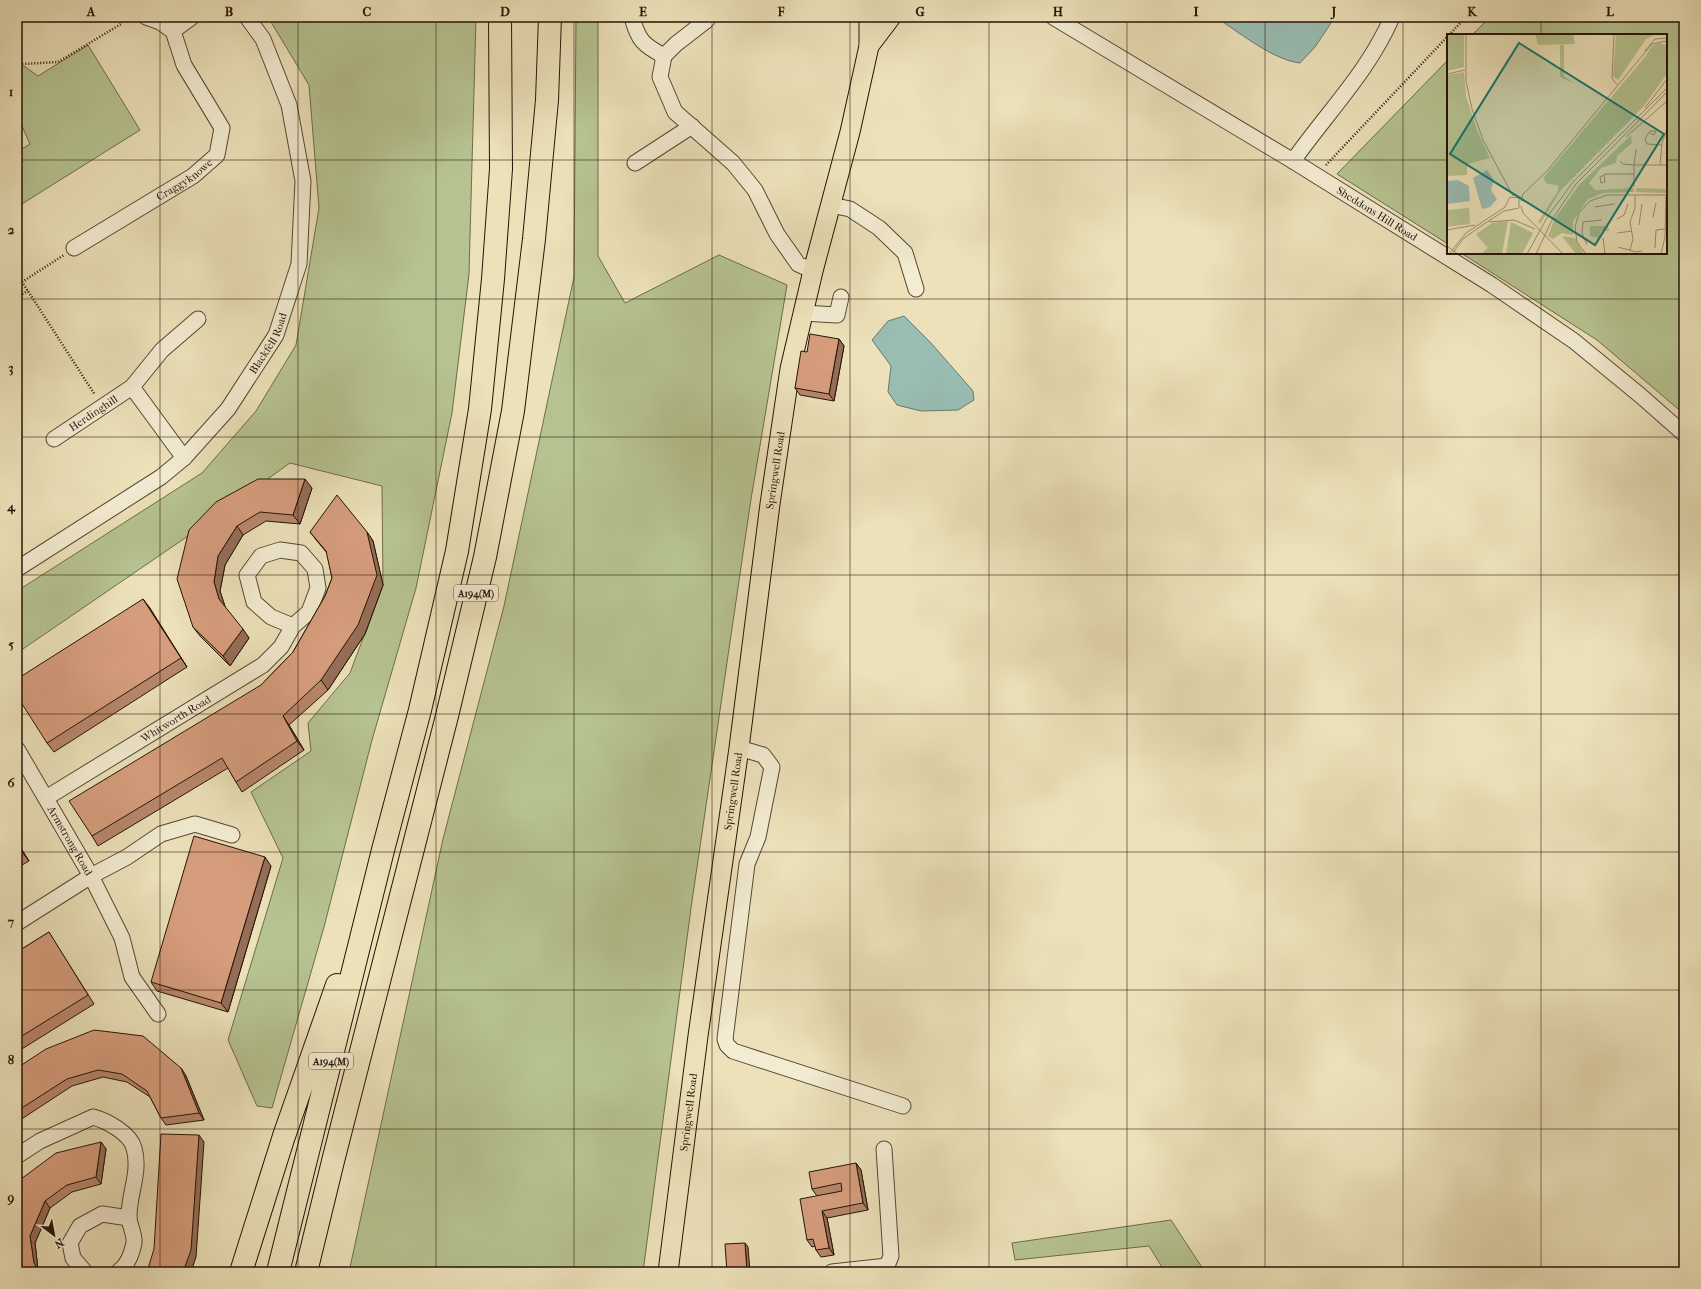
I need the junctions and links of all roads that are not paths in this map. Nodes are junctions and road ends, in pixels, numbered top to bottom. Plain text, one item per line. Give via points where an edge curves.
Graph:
1 (146, 17) edge
2 (192, 17) edge
3 (247, 17) edge
4 (500, 17) edge
5 (550, 17) edge
6 (632, 17) edge
7 (869, 17) edge
8 (891, 17) edge
9 (1053, 17) edge
10 (1392, 17) edge
11 (707, 20) dead end
12 (173, 31) junction
13 (869, 46) junction
14 (664, 56) junction
15 (692, 126) junction
16 (1293, 161) junction
17 (634, 163) dead end
18 (830, 205) junction
19 (74, 248) road end
20 (813, 271) junction
21 (916, 289) dead end
22 (841, 297) dead end
23 (803, 312) junction
24 (198, 319) dead end
25 (132, 387) junction
26 (1684, 434) edge
27 (54, 439) dead end
28 (184, 458) junction
29 (17, 569) edge
30 (293, 626) junction
31 (739, 748) junction
32 (17, 750) edge
33 (46, 798) junction
34 (232, 835) dead end
35 (383, 850) junction
36 (91, 876) junction
37 (17, 923) edge
38 (158, 1014) dead end
39 (903, 1106) dead end
40 (884, 1149) dead end
41 (17, 1156) edge
42 (334, 1157) junction
43 (129, 1218) junction
44 (86, 1272) edge
45 (118, 1272) edge
46 (241, 1272) edge
47 (278, 1272) edge
48 (306, 1272) edge
49 (316, 1272) edge
50 (668, 1272) edge
51 (832, 1272) edge

1 - 12 street via 160,22
2 - 12 street
3 - 28 street, Blackfell Road via 263,39 289,105 303,181 299,264 276,335 228,409
4 - 35 highway, A194(M) via 501,169 480,409 457,551 420,710
5 - 42 highway, A194(M) via 546,116 513,410 485,557 447,716
6 - 14 street via 639,38 651,50
7 - 13 main road
8 - 13 main road
9 - 16 street, Sheddons Hill Road
10 - 16 street via 1351,86
11 - 14 street
12 - 19 street, Craggyknowe via 184,65 222,128 217,155 193,176
13 - 18 main road, Springwell Road via 850,132
14 - 15 street via 660,77 675,112
15 - 17 street
15 - 20 street via 734,163 755,190 777,234 798,264
16 - 26 street, Sheddons Hill Road via 1492,285 1574,341
18 - 20 main road, Springwell Road
18 - 21 street via 850,209 879,228 905,253
20 - 23 main road, Springwell Road
22 - 23 street via 837,315
23 - 31 main road, Springwell Road via 790,369 771,496
24 - 25 street, Herdinghill via 162,350
25 - 27 street, Herdinghill
25 - 28 street
28 - 29 street, Blackfell Road via 161,477
30 - 30 street, Whitworth Road via 271,617 254,602 247,575 261,556 280,550 301,552 315,569 318,588 309,612
30 - 33 street, Whitworth Road via 281,647 263,665
31 - 39 street via 763,755 772,767 758,837 747,864 725,1039 727,1045 733,1051
31 - 50 main road, Springwell Road
32 - 33 street, Armstrong Road
33 - 36 street, Armstrong Road
34 - 36 street via 195,824 161,834 127,857
35 - 46 highway, A194(M) via 284,1136
35 - 47 highway, A194(M)
36 - 37 street, Armstrong Road
36 - 38 street via 122,938 132,978
40 - 51 street via 891,1256 887,1266
41 - 43 street via 40,1141 94,1117 108,1122 122,1132 134,1147 136,1170
42 - 48 highway, A194(M)
42 - 49 highway, A194(M)
43 - 44 street via 102,1214 80,1226 70,1243 73,1258
43 - 45 street via 134,1241 128,1260

